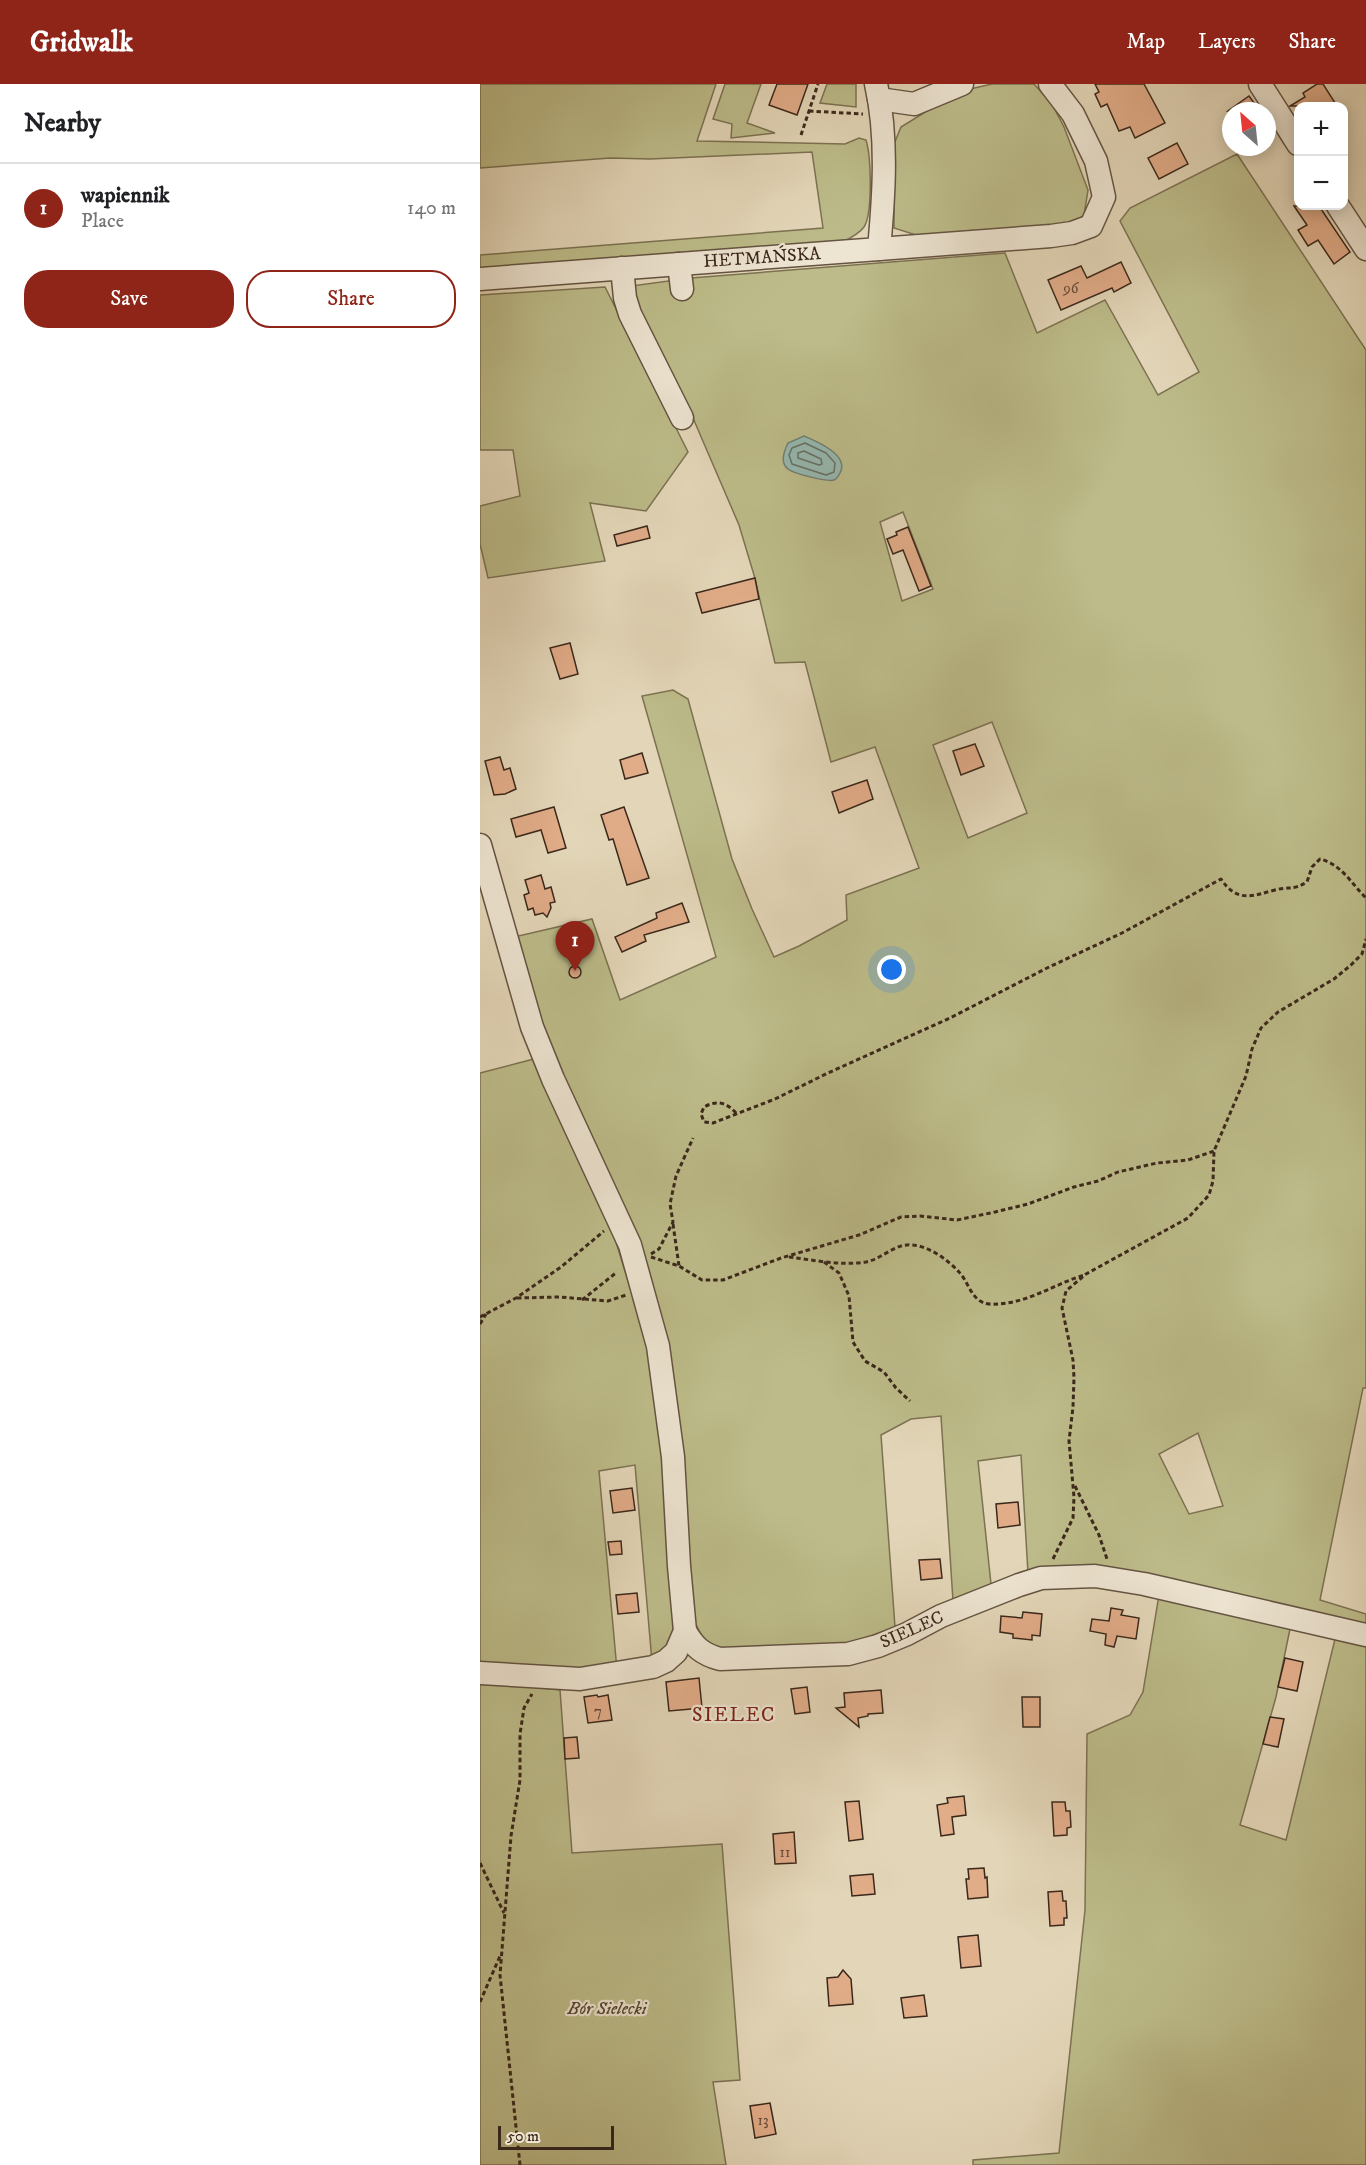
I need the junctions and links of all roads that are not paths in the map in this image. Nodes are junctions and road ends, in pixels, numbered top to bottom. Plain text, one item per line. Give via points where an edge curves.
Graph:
1 (962, 84) edge
2 (1050, 84) edge
3 (1260, 84) edge
4 (876, 99) edge
5 (1294, 136) edge
6 (1341, 210) edge
7 (879, 249) junction
8 (1366, 249) edge
9 (679, 264) junction
10 (622, 268) junction
11 (480, 279) edge
12 (682, 289) dead end
13 (682, 418) dead end
14 (480, 845) edge
15 (685, 1631) junction
16 (1366, 1635) edge
17 (480, 1672) edge

1 - 4 street via 914,104
2 - 7 street, HETMAŃSKA via 1072,114 1096,160 1104,197 1091,226 1051,236
3 - 5 street
4 - 7 street via 882,118
6 - 8 street
7 - 9 street, HETMAŃSKA
9 - 10 street, HETMAŃSKA
9 - 12 street
10 - 11 street, HETMAŃSKA
10 - 13 street via 630,314
14 - 15 street via 532,1026 620,1222 658,1346 673,1457
15 - 16 street, SIELEC via 698,1650 720,1659 848,1654 878,1646 942,1616 1041,1578 1095,1576
15 - 17 street via 676,1652 653,1667 580,1679

